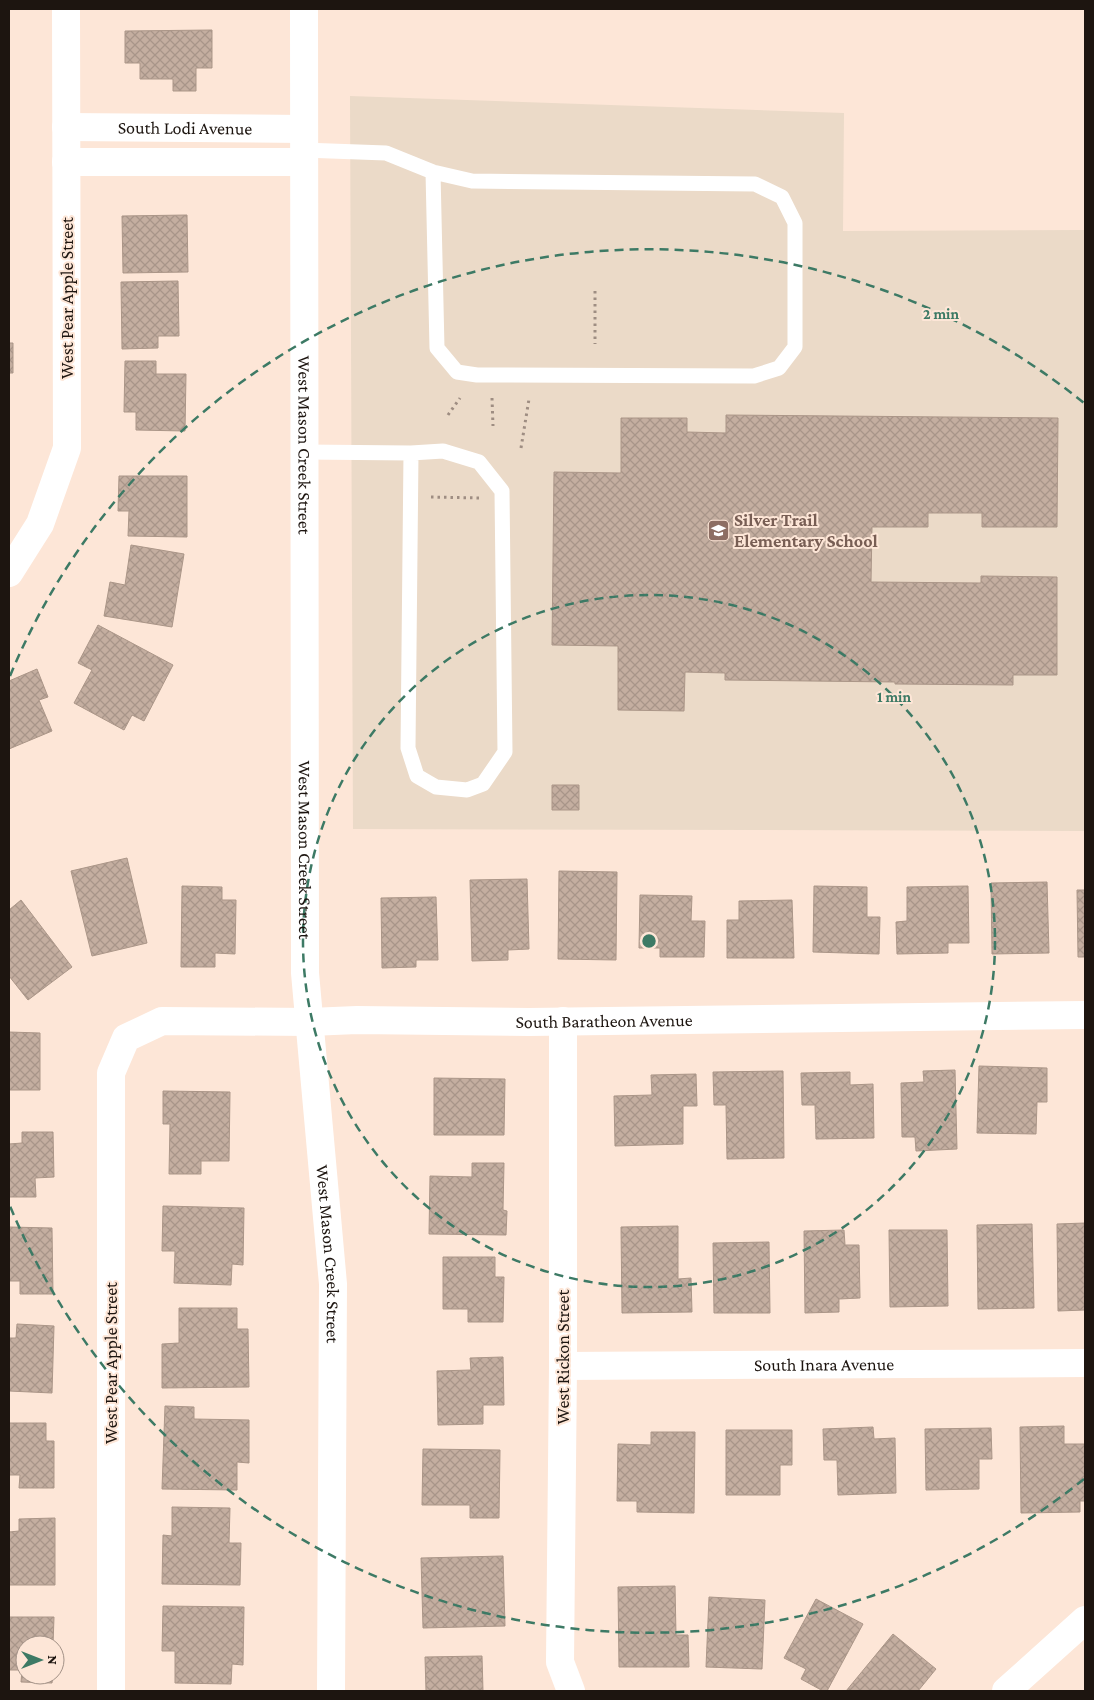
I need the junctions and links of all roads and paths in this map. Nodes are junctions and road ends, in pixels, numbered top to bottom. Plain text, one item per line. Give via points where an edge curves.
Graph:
1 (66, 9) edge
2 (304, 9) edge
3 (66, 127) junction
4 (303, 147) junction
5 (66, 162) junction
6 (434, 172) junction
7 (595, 291) dead end
8 (595, 344) dead end
9 (460, 398) dead end
10 (492, 398) dead end
11 (529, 399) dead end
12 (448, 415) dead end
13 (492, 426) dead end
14 (521, 448) dead end
15 (304, 452) junction
16 (411, 453) junction
17 (411, 497) junction
18 (483, 498) dead end
19 (9, 573) edge
20 (1085, 1015) edge
21 (563, 1021) junction
22 (310, 1022) junction
23 (126, 1038) joint
24 (1085, 1363) edge
25 (563, 1366) junction
26 (1085, 1620) edge
27 (111, 1691) edge
28 (331, 1691) edge
29 (571, 1691) edge
30 (1006, 1691) edge

1 - 3 street, West Pear Apple Street
2 - 4 street, West Mason Creek Street
3 - 4 street, South Lodi Avenue
3 - 5 street, West Pear Apple Street
4 - 5 street, South Lodi Avenue
4 - 6 lane via 386,153
4 - 15 street, West Mason Creek Street
5 - 19 street, West Pear Apple Street via 67,448 40,524
6 - 6 lane via 472,181 755,184 782,197 795,223 795,347 779,368 754,376 477,375 457,372 437,348
7 - 8 path
9 - 12 path
10 - 13 path
11 - 14 path
15 - 16 lane
15 - 22 street, West Mason Creek Street via 305,963
16 - 17 lane
16 - 17 lane via 443,451 479,462 502,491 505,752 483,784 467,790 436,787 417,776 408,748
17 - 18 path
20 - 21 street, South Baratheon Avenue
21 - 22 street, South Baratheon Avenue
21 - 25 street, West Rickon Street
22 - 23 street, South Baratheon Avenue via 162,1021
22 - 28 street, West Mason Creek Street via 333,1284
23 - 27 street, West Pear Apple Street via 111,1074
24 - 25 street, South Inara Avenue
25 - 29 street, West Rickon Street via 560,1662
26 - 30 street

